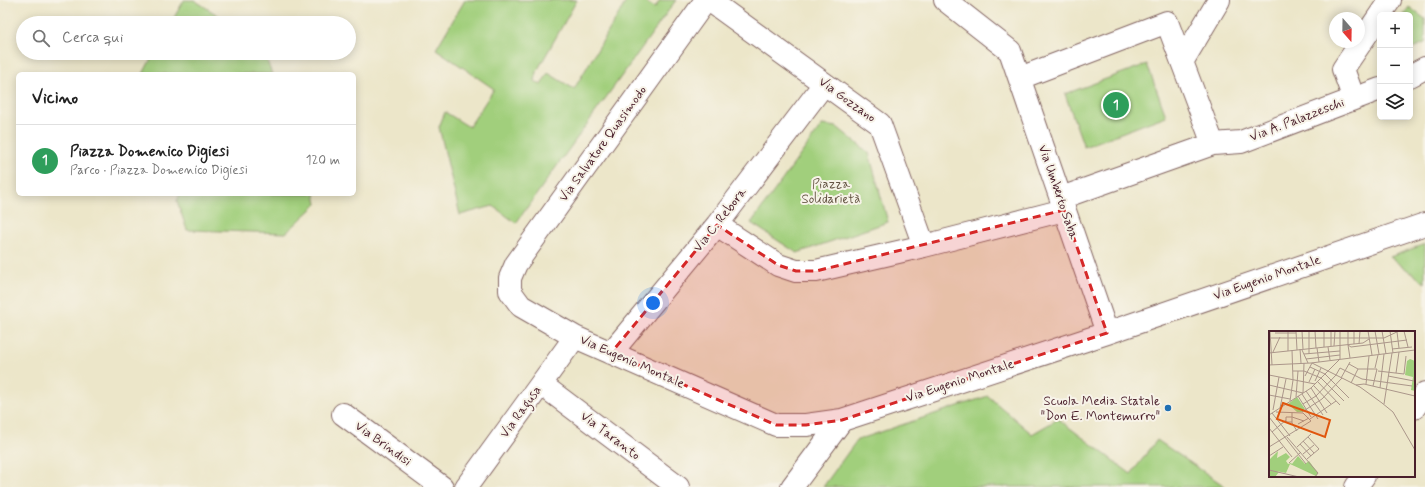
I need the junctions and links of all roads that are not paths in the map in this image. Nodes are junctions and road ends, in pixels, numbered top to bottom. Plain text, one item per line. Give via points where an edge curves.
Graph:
1 (708, 0) edge
2 (945, 0) edge
3 (1219, 0) edge
4 (1390, 0) edge
5 (1182, 62) junction
6 (1425, 68) edge
7 (1413, 74) edge
8 (1020, 78) junction
9 (824, 84) junction
10 (1377, 90) edge
11 (1354, 99) junction
12 (1213, 144) junction
13 (1062, 204) junction
14 (1425, 224) edge
15 (717, 225) junction
16 (924, 246) junction
17 (510, 291) joint
18 (1107, 333) junction
19 (575, 337) junction
20 (611, 353) junction
21 (541, 384) junction
22 (1425, 393) edge
23 (1415, 407) edge
24 (343, 414) dead end
25 (842, 420) junction
26 (1363, 477) edge
27 (442, 487) edge
28 (466, 487) edge
29 (678, 487) edge
30 (792, 487) edge
31 (1356, 487) edge

1 - 9 street, Via Gozzano
1 - 17 street, Via Salvatore Quasimodo via 516,264 510,278
2 - 8 street, Via Umberto Saba via 1010,51
3 - 5 street
4 - 11 street via 1343,69
5 - 8 street via 1167,22
5 - 12 street
6 - 7 street
8 - 13 street, Via Umberto Saba
9 - 15 street, Via C. Rebora
9 - 16 street, Via Gozzano via 880,124
10 - 11 street, Via A. Palazzeschi
11 - 12 street, Via A. Palazzeschi via 1241,142
12 - 13 street, Via A. Palazzeschi
13 - 16 street
13 - 18 street, Via Umberto Saba
14 - 18 street, Via Eugenio Montale
15 - 16 street via 778,265 796,271 816,271
15 - 20 street, Via C. Rebora
17 - 19 street, Via Eugenio Montale via 521,306
18 - 25 street, Via Eugenio Montale
19 - 20 street, Via Eugenio Montale
19 - 21 street, Via Ragusa
20 - 25 street, Via Eugenio Montale via 776,425 806,425
21 - 28 street, Via Ragusa
21 - 29 street, Via Taranto
22 - 23 street
24 - 27 street, Via Brindisi
25 - 30 street
26 - 31 street

